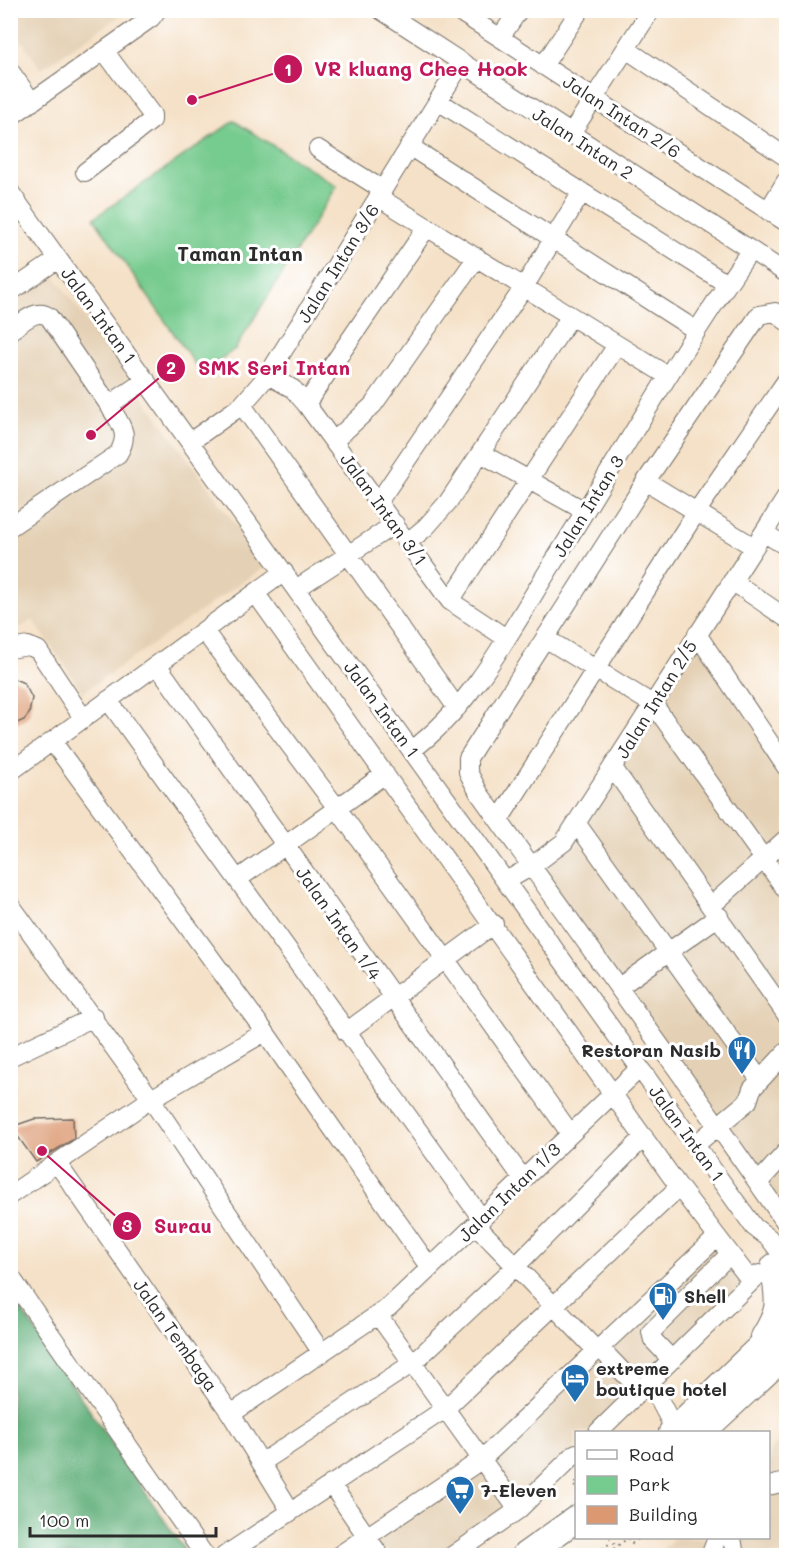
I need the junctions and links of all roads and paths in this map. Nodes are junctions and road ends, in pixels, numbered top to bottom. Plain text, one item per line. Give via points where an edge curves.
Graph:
1 (157, 10) edge
2 (381, 10) edge
3 (457, 10) edge
4 (519, 10) edge
5 (580, 10) edge
6 (651, 10) edge
7 (500, 38) junction
8 (626, 49) junction
9 (105, 52) junction
10 (462, 62) junction
11 (543, 66) junction
12 (10, 71) edge
13 (594, 98) junction
14 (438, 101) junction
15 (32, 102) junction
16 (10, 117) edge
17 (570, 135) junction
18 (409, 146) junction
19 (318, 149) dead end
20 (786, 157) edge
21 (85, 172) dead end
22 (786, 181) edge
23 (10, 192) edge
24 (582, 192) junction
25 (380, 193) junction
26 (768, 211) junction
27 (786, 222) edge
28 (427, 226) junction
29 (553, 238) junction
30 (750, 251) junction
31 (477, 257) junction
32 (58, 259) junction
33 (786, 273) edge
34 (727, 284) junction
35 (524, 287) junction
36 (10, 292) edge
37 (571, 316) junction
38 (786, 321) edge
39 (10, 331) edge
40 (697, 331) junction
41 (617, 345) junction
42 (268, 375) junction
43 (668, 376) junction
44 (146, 380) junction
45 (786, 381) edge
46 (306, 404) junction
47 (109, 405) junction
48 (242, 405) junction
49 (334, 441) junction
50 (190, 442) junction
51 (482, 454) junction
52 (531, 480) junction
53 (646, 482) junction
54 (786, 498) edge
55 (379, 501) junction
56 (585, 511) junction
57 (697, 511) junction
58 (395, 524) junction
59 (10, 527) edge
60 (759, 540) junction
61 (408, 542) junction
62 (786, 546) edge
63 (348, 556) junction
64 (284, 572) junction
65 (732, 581) junction
66 (296, 590) junction
67 (256, 594) junction
68 (450, 601) junction
69 (786, 618) edge
70 (204, 631) junction
71 (697, 634) junction
72 (506, 638) junction
73 (545, 639) junction
74 (10, 649) edge
75 (158, 666) junction
76 (596, 668) junction
77 (108, 700) junction
78 (654, 705) junction
79 (457, 708) junction
80 (83, 718) junction
81 (52, 741) junction
82 (412, 750) junction
83 (786, 767) edge
84 (613, 768) junction
85 (10, 772) edge
86 (385, 774) junction
87 (337, 808) junction
88 (499, 820) junction
89 (577, 824) junction
90 (786, 839) edge
91 (285, 846) junction
92 (764, 859) junction
93 (532, 866) junction
94 (238, 879) junction
95 (506, 881) junction
96 (786, 890) edge
97 (10, 904) edge
98 (715, 911) junction
99 (494, 924) junction
100 (668, 952) junction
101 (446, 959) junction
102 (619, 987) junction
103 (393, 999) junction
104 (786, 1014) edge
105 (94, 1017) junction
106 (265, 1032) junction
107 (346, 1032) junction
108 (786, 1052) edge
109 (10, 1057) edge
110 (640, 1068) junction
111 (756, 1084) junction
112 (614, 1092) junction
113 (151, 1100) junction
114 (715, 1122) junction
115 (570, 1133) junction
116 (644, 1137) junction
117 (692, 1140) junction
118 (786, 1152) edge
119 (57, 1163) junction
120 (523, 1179) junction
121 (758, 1183) junction
122 (679, 1187) junction
123 (10, 1195) edge
124 (479, 1222) junction
125 (786, 1223) edge
126 (717, 1237) junction
127 (730, 1254) junction
128 (781, 1263) edge
129 (516, 1266) junction
130 (430, 1268) junction
131 (10, 1276) edge
132 (751, 1281) junction
133 (554, 1306) junction
134 (378, 1315) junction
135 (786, 1322) edge
136 (598, 1349) junction
137 (756, 1350) junction
138 (322, 1353) junction
139 (786, 1354) edge
140 (672, 1360) junction
141 (413, 1363) junction
142 (645, 1386) junction
143 (445, 1409) junction
144 (231, 1414) junction
145 (599, 1431) edge
146 (674, 1431) edge
147 (703, 1431) edge
148 (575, 1454) edge
149 (481, 1460) junction
150 (261, 1463) junction
151 (786, 1482) edge
152 (331, 1484) junction
153 (770, 1486) edge
154 (290, 1510) junction
155 (518, 1510) junction
156 (575, 1520) edge
157 (367, 1536) junction
158 (580, 1539) edge
159 (611, 1539) edge
160 (627, 1539) edge
161 (717, 1539) edge
162 (732, 1539) edge
163 (609, 1545) dead end
164 (617, 1547) junction
165 (205, 1556) edge
166 (225, 1556) edge
167 (338, 1556) edge
168 (380, 1556) edge
169 (452, 1556) edge
170 (524, 1556) edge
171 (555, 1556) edge
172 (593, 1556) edge
173 (604, 1556) edge
174 (710, 1556) edge
175 (735, 1556) edge

1 - 9 street
2 - 10 street, Jalan Intan 2
3 - 7 street, Jalan Intan 2/6
4 - 7 street
5 - 11 street
6 - 8 street
7 - 11 street, Jalan Intan 2/6
8 - 13 street
8 - 20 street
9 - 15 street
9 - 21 street via 152,120
10 - 14 street, Jalan Intan 3/6
10 - 17 street, Jalan Intan 2
11 - 13 street, Jalan Intan 2/6
12 - 15 street
13 - 17 street
13 - 26 street, Jalan Intan 2/6
14 - 18 street, Jalan Intan 3/6
14 - 24 street
15 - 16 street
17 - 30 street, Jalan Intan 2
18 - 25 street, Jalan Intan 3/6
18 - 29 street
19 - 25 street
22 - 26 street
23 - 32 street, Jalan Intan 1
24 - 29 street
24 - 34 street
25 - 28 street
25 - 42 street, Jalan Intan 3/6
26 - 27 street, Jalan Intan 2/6
28 - 31 street
28 - 46 street
29 - 35 street
29 - 40 street
30 - 33 street, Jalan Intan 2
30 - 34 street, Jalan Intan 3
31 - 35 street
31 - 49 street via 373,405
32 - 36 street
32 - 44 street, Jalan Intan 1
34 - 40 street, Jalan Intan 3
35 - 37 street
35 - 55 street
37 - 41 street
37 - 51 street
38 - 53 street, Jalan Intan 1 via 775,312 759,315
39 - 47 street via 44,312
40 - 43 street, Jalan Intan 3
41 - 43 street
41 - 52 street
42 - 46 street, Jalan Intan 3/1 via 293,389
42 - 48 street, Jalan Intan 3/6
43 - 56 street, Jalan Intan 3
44 - 47 street
44 - 50 street, Jalan Intan 1
45 - 57 street
46 - 49 street, Jalan Intan 3/1
47 - 59 street via 125,432 125,443 118,454
48 - 50 street, Jalan Intan 3/6
48 - 63 street
49 - 55 street, Jalan Intan 3/1
50 - 64 street, Jalan Intan 1
51 - 52 street
51 - 61 street via 448,501
52 - 56 street
52 - 68 street
53 - 57 street
53 - 73 street, Jalan Intan 1
54 - 60 street, Jalan Intan 2/5
55 - 58 street, Jalan Intan 3/1
56 - 72 street, Jalan Intan 3
57 - 60 street
57 - 76 street
58 - 61 street, Jalan Intan 3/1
58 - 63 street
60 - 62 street
60 - 65 street, Jalan Intan 2/5
61 - 68 street, Jalan Intan 3/1
63 - 66 street
63 - 79 street
64 - 66 street, Jalan Intan 1
64 - 67 street
65 - 69 street
65 - 71 street, Jalan Intan 2/5
66 - 82 street, Jalan Intan 1
67 - 70 street
67 - 86 street, Jalan Intan 1
68 - 72 street, Jalan Intan 3/1
70 - 75 street
70 - 87 street
71 - 78 street, Jalan Intan 2/5
71 - 83 street
72 - 79 street, Jalan Intan 3
73 - 76 street
73 - 88 street, Jalan Intan 1 via 468,758 468,772
74 - 80 street via 28,646 38,650
75 - 77 street
75 - 91 street, Jalan Intan 1/4
76 - 78 street
76 - 88 street
77 - 80 street
77 - 94 street
78 - 84 street, Jalan Intan 2/5
78 - 92 street
79 - 82 street, Jalan Intan 3
80 - 81 street
81 - 85 street
81 - 106 street
82 - 95 street, Jalan Intan 1
84 - 89 street, Jalan Intan 2/5
84 - 98 street
86 - 87 street
86 - 99 street, Jalan Intan 1
87 - 91 street
87 - 101 street
88 - 93 street, Jalan Intan 1
89 - 93 street, Jalan Intan 2/5 via 564,842
89 - 100 street
90 - 92 street
91 - 94 street
91 - 103 street, Jalan Intan 1/4
92 - 96 street
92 - 98 street
93 - 95 street, Jalan Intan 2/5
93 - 102 street, Jalan Intan 1
94 - 107 street
95 - 110 street, Jalan Intan 1
97 - 105 street
98 - 100 street
98 - 104 street
99 - 101 street
99 - 112 street, Jalan Intan 1
100 - 102 street
100 - 111 street
101 - 103 street
101 - 115 street
102 - 114 street, Jalan Intan 1
103 - 107 street
103 - 120 street, Jalan Intan 1/4
105 - 109 street
105 - 113 street
106 - 113 street
106 - 130 street
107 - 124 street
108 - 111 street
110 - 112 street, Jalan Intan 1/3
110 - 117 street, Jalan Intan 1
111 - 114 street via 740,1094
112 - 115 street, Jalan Intan 1/3
112 - 116 street, Jalan Intan 1
113 - 119 street
113 - 138 street
114 - 117 street
114 - 121 street, Jalan Intan 1
115 - 120 street, Jalan Intan 1/3
116 - 122 street, Jalan Intan 1
116 - 129 street
117 - 128 street, Jalan Intan 1
118 - 121 street
119 - 123 street
119 - 144 street, Jalan Tembaga
120 - 124 street, Jalan Intan 1/3
121 - 125 street, Jalan Intan 1
122 - 126 street, Jalan Intan 1
122 - 133 street
124 - 129 street
124 - 130 street, Jalan Intan 1/3
126 - 127 street, Jalan Intan 1
126 - 136 street
127 - 132 street, Jalan Intan 1
127 - 140 street via 651,1332 653,1340
128 - 132 street
128 - 137 highway via 777,1315
129 - 133 street
129 - 141 street
130 - 134 street, Jalan Intan 1/3
131 - 165 street
132 - 140 street
133 - 136 street
133 - 143 street
134 - 138 street, Jalan Intan 1/3
134 - 141 street
135 - 137 highway
136 - 142 street
136 - 149 street
137 - 146 highway
138 - 144 street, Jalan Intan 1/3
139 - 147 highway
140 - 142 street
141 - 143 street
141 - 150 street
142 - 145 street
142 - 146 street
143 - 149 street
143 - 152 street
144 - 150 street, Jalan Tembaga
148 - 155 street
149 - 155 street
149 - 157 street
150 - 154 street, Jalan Tembaga
151 - 153 street
152 - 154 street
152 - 157 street
154 - 166 street
155 - 169 street
156 - 170 highway
157 - 167 street
157 - 168 street
158 - 171 highway
159 - 164 path
160 - 164 path
161 - 174 street
162 - 175 street
163 - 172 path
164 - 173 path

